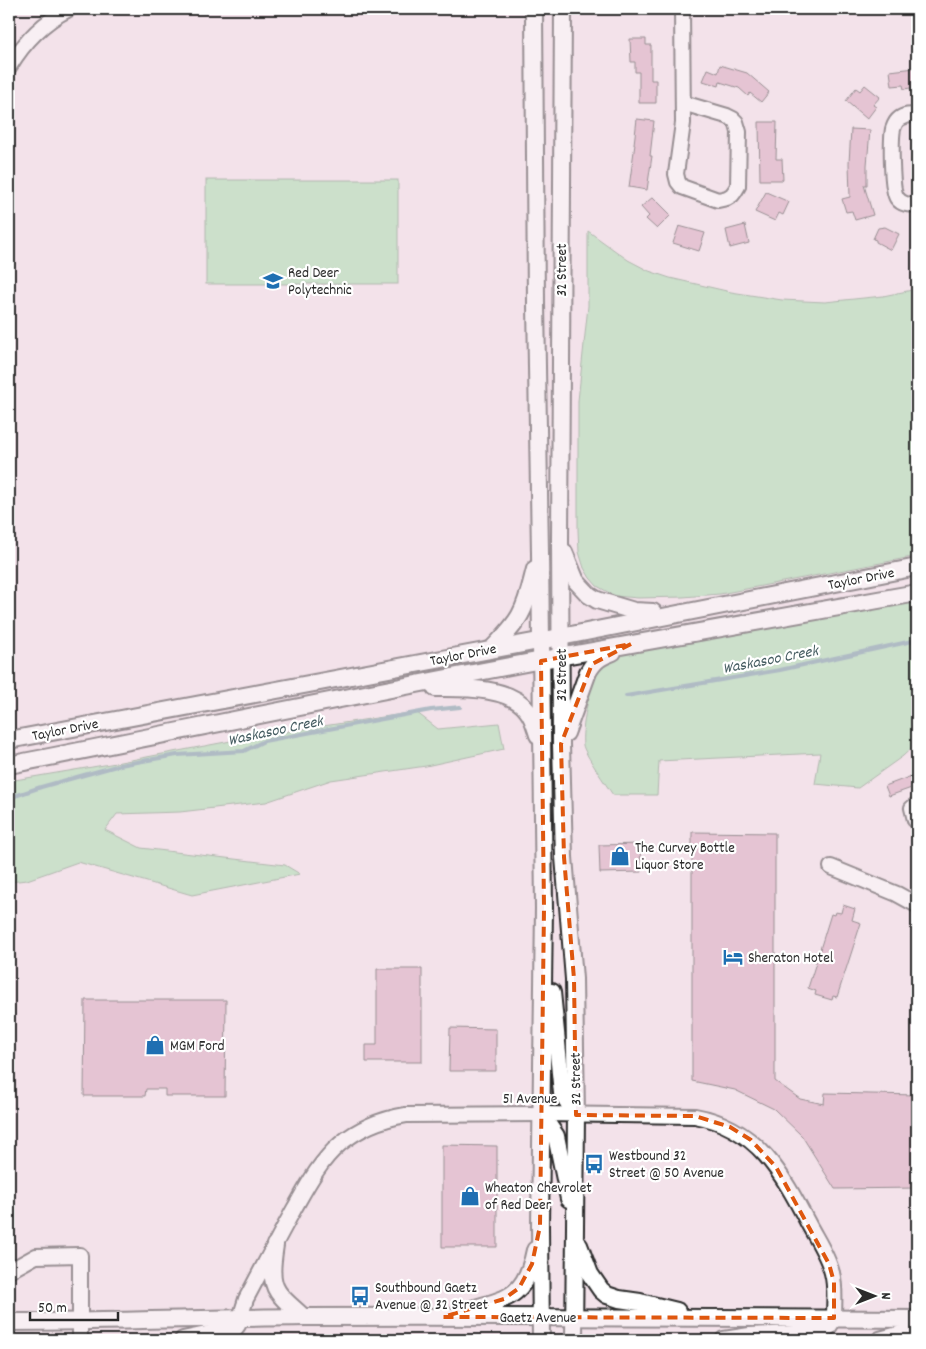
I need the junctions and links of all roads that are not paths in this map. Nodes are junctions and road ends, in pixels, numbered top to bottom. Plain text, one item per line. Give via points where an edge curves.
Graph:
1 (69, 9) edge
2 (534, 9) edge
3 (563, 9) edge
4 (682, 9) edge
5 (9, 67) edge
6 (683, 102) junction
7 (917, 115) edge
8 (917, 204) edge
9 (560, 540) junction
10 (540, 553) junction
11 (917, 567) edge
12 (917, 593) edge
13 (676, 613) junction
14 (561, 636) junction
15 (541, 640) junction
16 (631, 644) junction
17 (492, 649) junction
18 (561, 657) junction
19 (541, 661) junction
20 (403, 687) junction
21 (9, 740) edge
22 (561, 744) junction
23 (542, 745) junction
24 (9, 765) edge
25 (917, 804) edge
26 (917, 822) edge
27 (831, 866) dead end
28 (917, 905) edge
29 (544, 908) junction
30 (541, 1114) junction
31 (576, 1115) junction
32 (540, 1226) junction
33 (576, 1234) junction
34 (274, 1245) junction
35 (9, 1271) edge
36 (303, 1317) junction
37 (443, 1317) junction
38 (541, 1317) junction
39 (575, 1317) junction
40 (240, 1318) junction
41 (708, 1318) junction
42 (834, 1318) junction
43 (917, 1319) edge
44 (9, 1322) edge
45 (80, 1322) junction
46 (917, 1333) edge
47 (80, 1340) edge
48 (183, 1340) edge
49 (541, 1340) edge
50 (574, 1340) edge
51 (724, 1340) edge
52 (880, 1340) edge

1 - 5 street via 42,27
2 - 10 main road, 32 Street
3 - 9 main road, 32 Street
4 - 6 street
6 - 6 street via 683,127 676,169 678,182 682,187 712,199 732,196 738,186 739,132 736,122 728,116
7 - 8 street via 898,119 892,135 894,192 899,201
9 - 13 main road via 576,581 597,600 634,611
9 - 14 main road, 32 Street
10 - 15 main road, 32 Street
10 - 17 main road via 523,610
11 - 13 main road, Taylor Drive
12 - 16 main road, Taylor Drive
13 - 14 main road, Taylor Drive
14 - 15 main road, Taylor Drive
14 - 18 main road, 32 Street
15 - 17 main road, Taylor Drive
15 - 19 main road, 32 Street
16 - 18 main road, Taylor Drive
16 - 22 main road via 598,658 592,664
17 - 21 main road, Taylor Drive
18 - 19 main road, Taylor Drive
18 - 22 main road, 32 Street
19 - 20 main road, Taylor Drive
19 - 23 main road, 32 Street
20 - 23 main road via 480,689 514,697 527,709
20 - 24 main road, Taylor Drive
22 - 31 main road, 32 Street via 564,857 574,979
23 - 29 main road, 32 Street
25 - 26 street via 912,808
27 - 28 street
29 - 30 main road, 32 Street
29 - 31 main road via 562,1094
30 - 31 street, 51 Avenue
30 - 32 main road, 32 Street
30 - 33 main road via 556,1136
30 - 34 street, 51 Avenue via 406,1115 367,1126 341,1143 326,1158
31 - 33 main road, 32 Street
31 - 42 street, 51 Avenue via 695,1116 730,1127 751,1140 776,1168 829,1264 834,1282
32 - 37 main road via 532,1264 519,1288 504,1299
32 - 38 main road, 32 Street
33 - 39 main road, 32 Street
33 - 41 main road via 590,1274 607,1295
34 - 36 main road via 275,1286
34 - 40 street, 51 Avenue via 246,1299
35 - 45 street via 36,1256 80,1255
36 - 37 main road, Gaetz Avenue
36 - 40 main road, Gaetz Avenue
37 - 38 main road, Gaetz Avenue
38 - 39 main road, Gaetz Avenue
38 - 49 main road, 32 Street
39 - 41 main road, Gaetz Avenue
39 - 50 main road, 32 Street
40 - 45 main road, Gaetz Avenue
40 - 48 main road via 234,1329
41 - 42 main road, Gaetz Avenue
42 - 43 main road, Gaetz Avenue
42 - 51 main road via 818,1333
44 - 45 main road, Gaetz Avenue
45 - 47 street
46 - 52 main road

